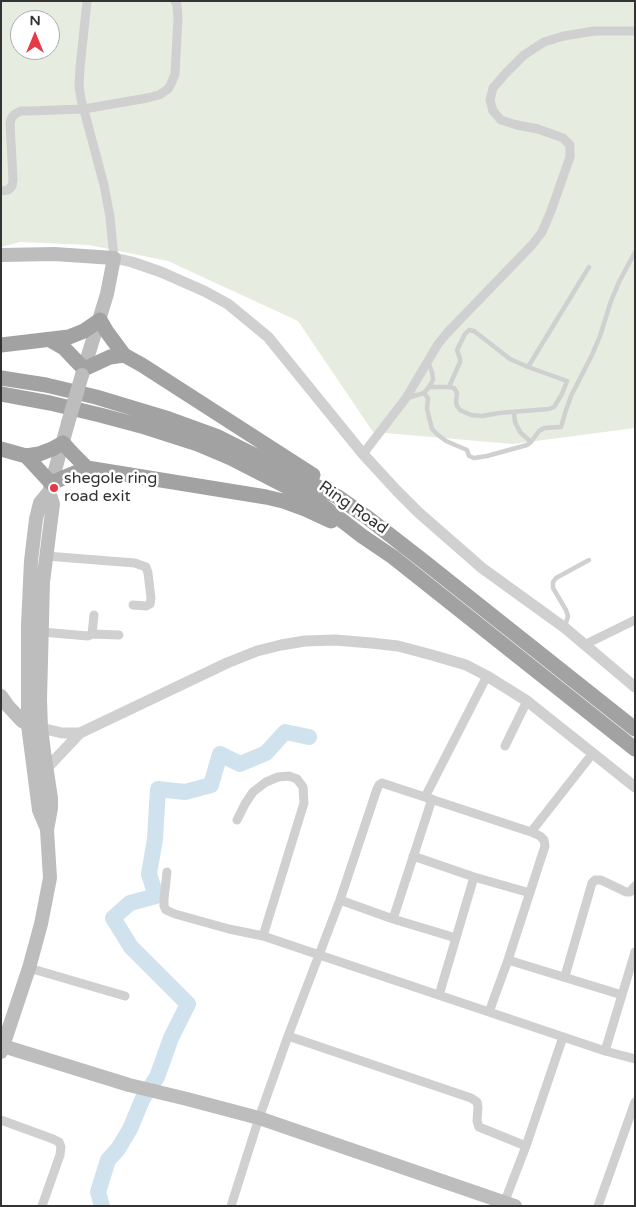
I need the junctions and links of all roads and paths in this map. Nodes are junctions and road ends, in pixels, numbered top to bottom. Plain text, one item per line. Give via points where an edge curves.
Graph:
1 (88, 1) edge
2 (175, 1) edge
3 (635, 31) edge
4 (84, 109) junction
5 (1, 191) edge
6 (635, 252) edge
7 (1, 255) edge
8 (114, 258) junction
9 (589, 267) dead end
10 (100, 320) junction
11 (50, 340) junction
12 (1, 345) edge
13 (124, 356) junction
14 (428, 362) junction
15 (528, 367) junction
16 (83, 372) junction
17 (1, 378) edge
18 (567, 381) junction
19 (576, 384) junction
20 (430, 387) junction
21 (449, 387) junction
22 (424, 393) junction
23 (1, 394) edge
24 (406, 398) junction
25 (514, 412) junction
26 (531, 442) junction
27 (63, 443) junction
28 (1, 449) edge
29 (363, 454) junction
30 (26, 456) junction
31 (87, 468) junction
32 (50, 488) junction
33 (338, 497) junction
34 (362, 536) junction
35 (46, 556) junction
36 (589, 560) dead end
37 (133, 605) dead end
38 (94, 615) dead end
39 (635, 620) edge
40 (565, 628) junction
41 (42, 632) junction
42 (92, 634) junction
43 (119, 635) dead end
44 (586, 644) junction
45 (488, 676) junction
46 (635, 687) edge
47 (1, 696) edge
48 (527, 701) junction
49 (34, 726) junction
50 (635, 729) edge
51 (80, 734) junction
52 (505, 746) dead end
53 (635, 749) edge
54 (593, 753) junction
55 (46, 769) junction
56 (635, 788) edge
57 (429, 798) junction
58 (238, 820) dead end
59 (47, 830) junction
60 (531, 832) junction
61 (413, 856) junction
62 (167, 872) dead end
63 (474, 877) junction
64 (635, 886) edge
65 (530, 893) junction
66 (340, 900) junction
67 (393, 919) junction
68 (263, 936) junction
69 (456, 938) junction
70 (635, 952) edge
71 (320, 955) junction
72 (508, 960) junction
73 (29, 968) junction
74 (565, 976) junction
75 (439, 995) junction
76 (622, 995) junction
77 (124, 996) dead end
78 (489, 1012) junction
79 (6, 1019) edge
80 (288, 1036) junction
81 (563, 1037) junction
82 (2, 1048) edge
83 (605, 1051) junction
84 (635, 1059) edge
85 (635, 1102) edge
86 (259, 1118) junction
87 (1, 1120) edge
88 (526, 1146) junction
89 (234, 1205) edge
90 (508, 1205) edge
91 (42, 1206) edge
92 (598, 1206) edge

1 - 4 street via 79,86
2 - 4 street via 178,18 174,74 168,89 147,98
3 - 14 street via 594,31 544,42 524,55 493,88 490,100 493,111 501,120 563,138 570,145 570,157 542,232 447,333
4 - 5 street via 21,111 15,114 10,123 12,186
4 - 8 street via 104,185
6 - 19 lane via 616,288 592,355
7 - 8 main road
8 - 10 main road
8 - 29 street via 161,272 228,304 268,337
9 - 15 lane
10 - 11 highway via 84,331
10 - 13 highway
10 - 16 main road
11 - 12 highway
11 - 16 highway via 64,348
13 - 16 highway via 110,357
13 - 33 highway via 319,479
14 - 20 lane via 433,380
14 - 24 street
15 - 18 lane
15 - 21 lane via 510,359 469,330 457,350 460,362
16 - 27 main road, bridge
17 - 33 highway, Ring Road via 96,397 169,419 216,436
18 - 19 lane
18 - 25 lane via 554,407
19 - 26 lane via 561,427 544,428
20 - 21 lane
20 - 22 lane
21 - 25 lane via 456,390 460,410 471,415
22 - 24 lane
22 - 26 lane via 428,398 432,428 446,441 467,450 469,456 479,458
23 - 34 highway, Ring Road via 145,426 198,444 309,498
24 - 29 street
25 - 26 lane via 520,432
27 - 30 highway
27 - 31 highway
27 - 32 main road
28 - 30 highway
29 - 40 street via 397,491 482,568
30 - 32 highway
31 - 32 highway
31 - 34 highway via 283,501
32 - 35 main road via 53,504
32 - 49 main road via 40,503 31,561 28,625
33 - 50 highway, Ring Road
34 - 53 highway, Ring Road via 393,557
35 - 37 street via 135,563 146,567 150,604
35 - 41 main road
36 - 40 lane via 553,582 568,616
38 - 42 street
39 - 44 street
40 - 44 street
41 - 42 street
41 - 49 main road
42 - 43 street
44 - 46 street
45 - 48 street
45 - 51 street via 457,663 398,646 335,640 306,641 257,651 227,662
45 - 57 street
47 - 49 main road via 22,722
48 - 52 street
48 - 54 street
49 - 51 street
49 - 55 main road
49 - 59 main road via 39,810
51 - 55 street
54 - 56 street
54 - 60 street
55 - 59 main road via 52,808
57 - 60 street
57 - 61 street
57 - 66 street via 387,784 379,785
58 - 68 street via 253,792 266,782 289,776 297,779 302,787 304,803
59 - 73 main road via 50,878
60 - 65 street via 544,840 545,846
61 - 63 street
61 - 67 street
62 - 68 street via 166,910
63 - 65 street
63 - 69 street
64 - 74 street via 626,892 595,880
65 - 72 street
66 - 67 street
66 - 71 street
67 - 69 street
68 - 71 street
69 - 75 street
70 - 76 street
71 - 75 street
71 - 80 street
72 - 74 street
72 - 78 street
73 - 77 street
73 - 79 main road
74 - 76 street
75 - 78 street
76 - 83 street
78 - 81 street
79 - 82 main road
80 - 86 street
80 - 88 street via 471,1098 477,1102 478,1127
81 - 83 street
81 - 88 street
82 - 86 main road
83 - 84 street
85 - 92 street
86 - 89 street
86 - 90 main road
87 - 91 street via 59,1142 60,1154
88 - 90 street

